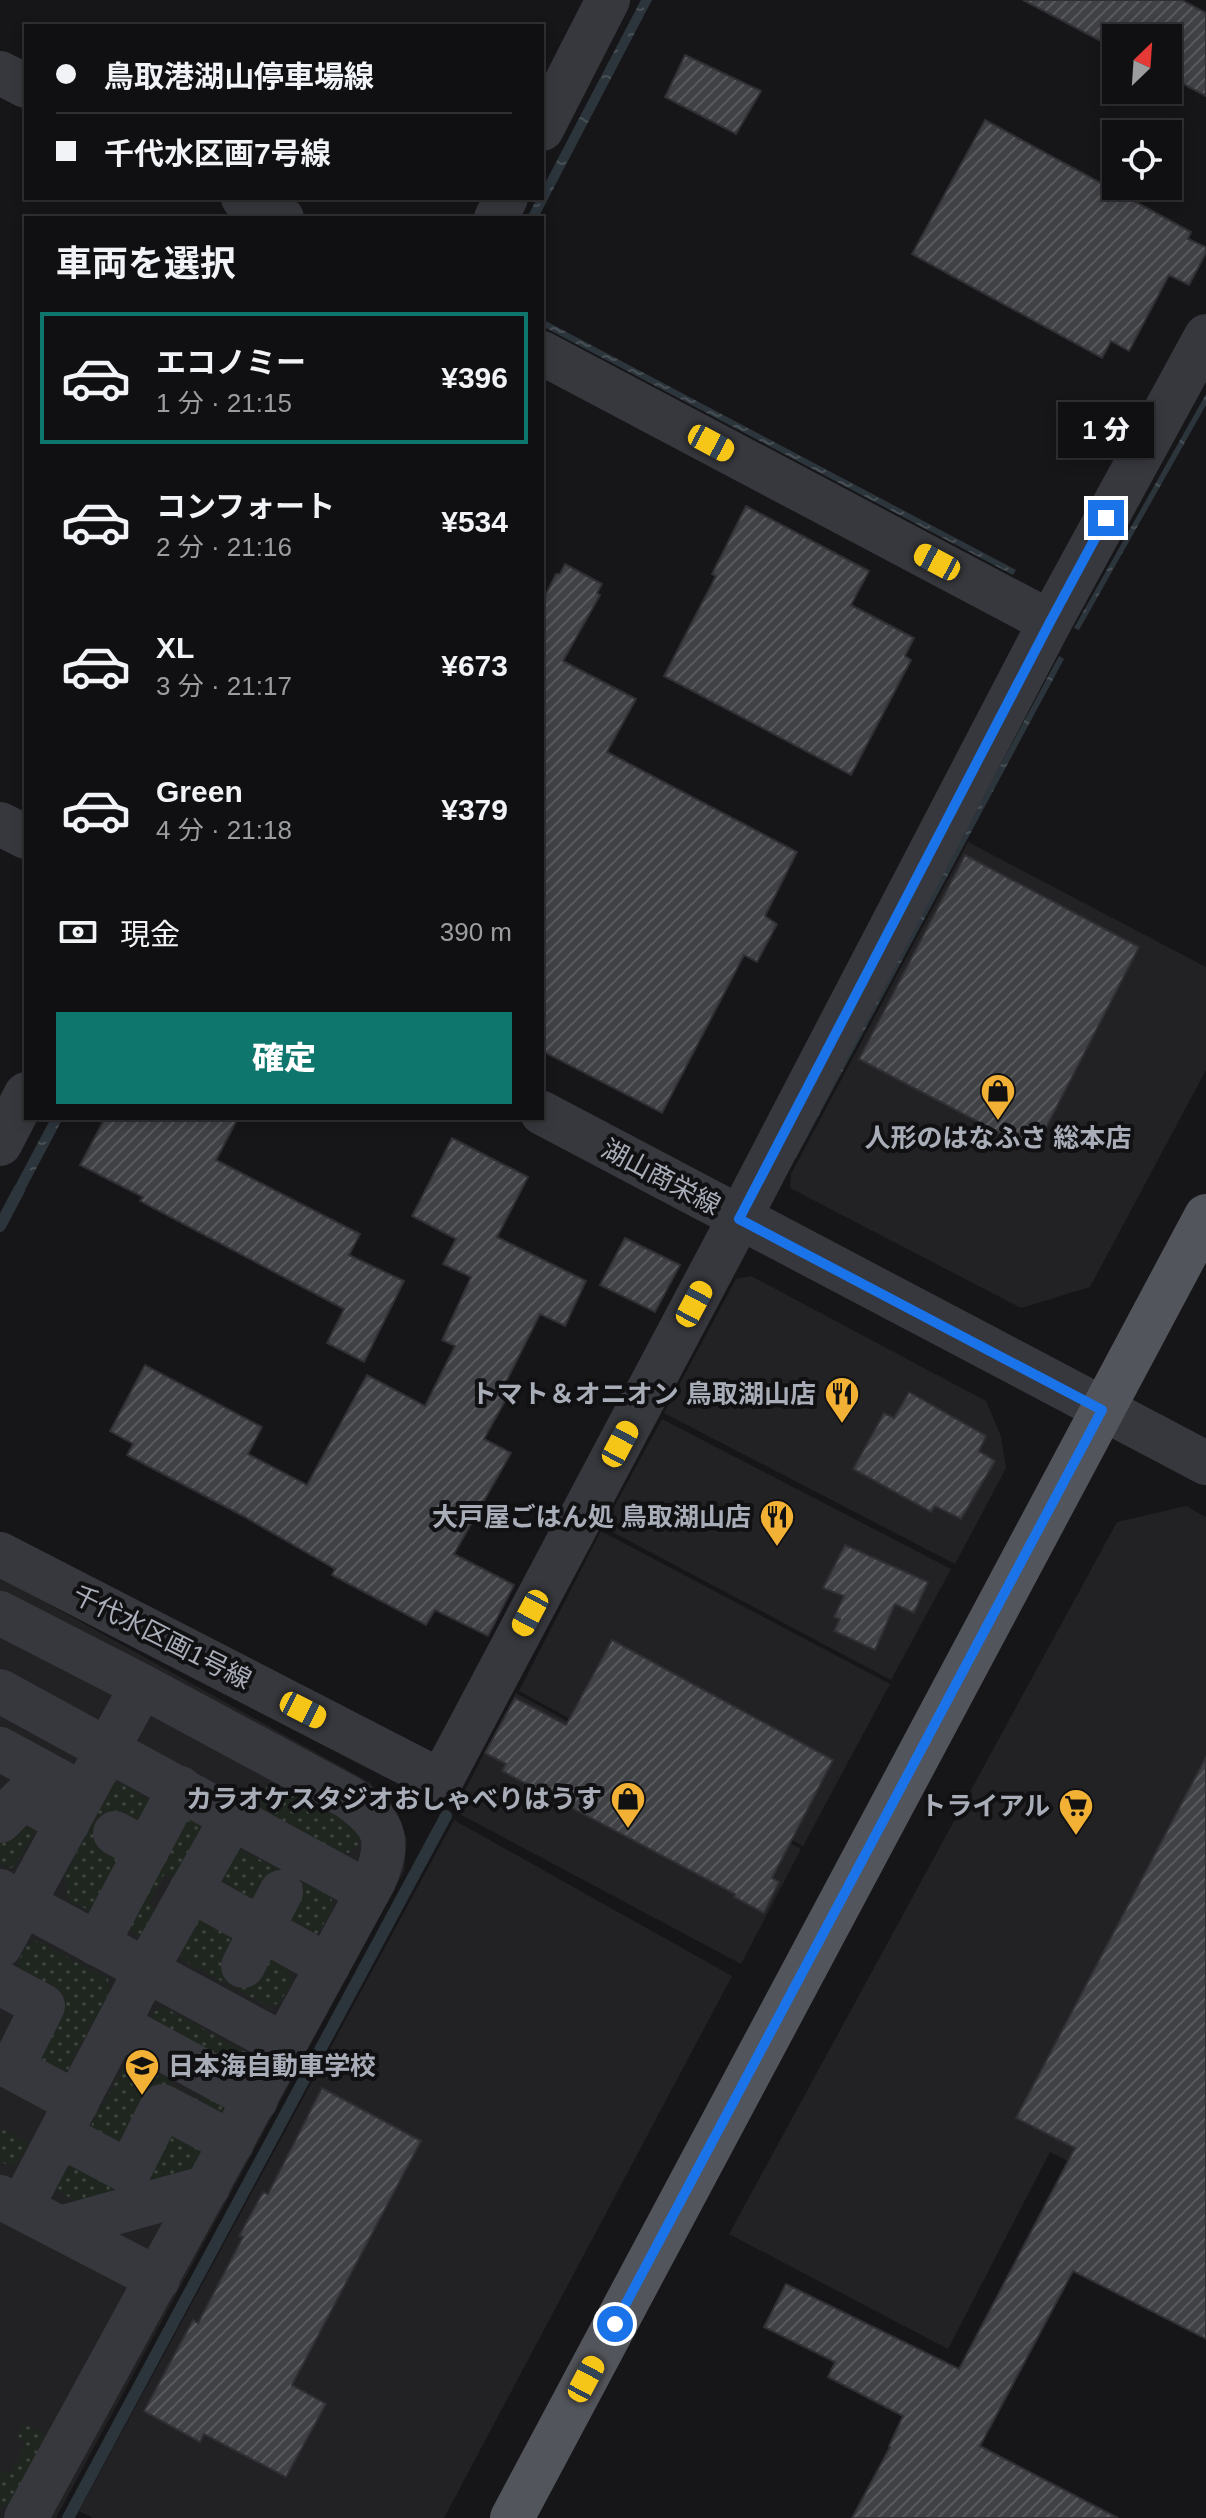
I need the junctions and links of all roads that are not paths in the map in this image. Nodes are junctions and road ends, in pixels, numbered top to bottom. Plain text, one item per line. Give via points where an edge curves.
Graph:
1 (608, 0) edge
2 (0, 73) edge
3 (24, 85) edge
4 (544, 125) edge
5 (247, 200) edge
6 (278, 216) edge
7 (1206, 336) edge
8 (544, 354) edge
9 (1050, 622) junction
10 (0, 824) edge
11 (24, 836) edge
12 (24, 1098) edge
13 (544, 1114) edge
14 (0, 1144) edge
15 (1206, 1216) edge
16 (739, 1219) junction
17 (1102, 1410) junction
18 (1206, 1463) edge
19 (0, 1554) edge
20 (0, 1613) edge
21 (142, 1686) junction
22 (0, 1691) edge
23 (0, 1749) edge
24 (108, 1749) junction
25 (180, 1788) junction
26 (76, 1808) junction
27 (232, 1818) junction
28 (0, 1821) edge
29 (368, 1892) junction
30 (180, 1895) junction
31 (11, 1898) edge
32 (97, 1944) junction
33 (0, 1946) edge
34 (328, 1966) junction
35 (146, 1970) junction
36 (0, 1983) edge
37 (118, 2025) junction
38 (286, 2046) junction
39 (256, 2100) junction
40 (68, 2119) junction
41 (232, 2143) junction
42 (208, 2187) junction
43 (11, 2202) edge
44 (60, 2228) junction
45 (158, 2279) junction
46 (26, 2518) edge
47 (512, 2518) edge

1 - 4 street
2 - 3 street
5 - 6 street
7 - 9 street
8 - 9 street
9 - 16 street
10 - 11 street
12 - 14 street
13 - 16 street, 湖山商栄線
15 - 17 main road
16 - 17 street, 湖山商栄線
16 - 19 street, 千代水区画1号線 via 441,1781
17 - 18 street, 湖山商栄線
17 - 47 main road
20 - 21 street
21 - 24 street
21 - 29 street via 366,1810 379,1824 385,1853
22 - 24 street
23 - 26 street
24 - 25 street
24 - 26 street
25 - 27 street
25 - 32 street via 131,1842
26 - 28 street via 23,1798
26 - 31 street
27 - 29 street
27 - 30 street
29 - 34 street
30 - 34 street via 262,1929
30 - 35 street
31 - 32 street
31 - 33 street
32 - 35 street
34 - 38 street
35 - 37 street
35 - 38 street
36 - 40 street via 43,2006 12,2068
37 - 39 street
37 - 40 street
38 - 39 street
39 - 41 street
40 - 41 street via 129,2172 162,2106
40 - 43 street
41 - 42 street
42 - 44 street
42 - 45 street
43 - 44 street
44 - 45 street
45 - 46 street

